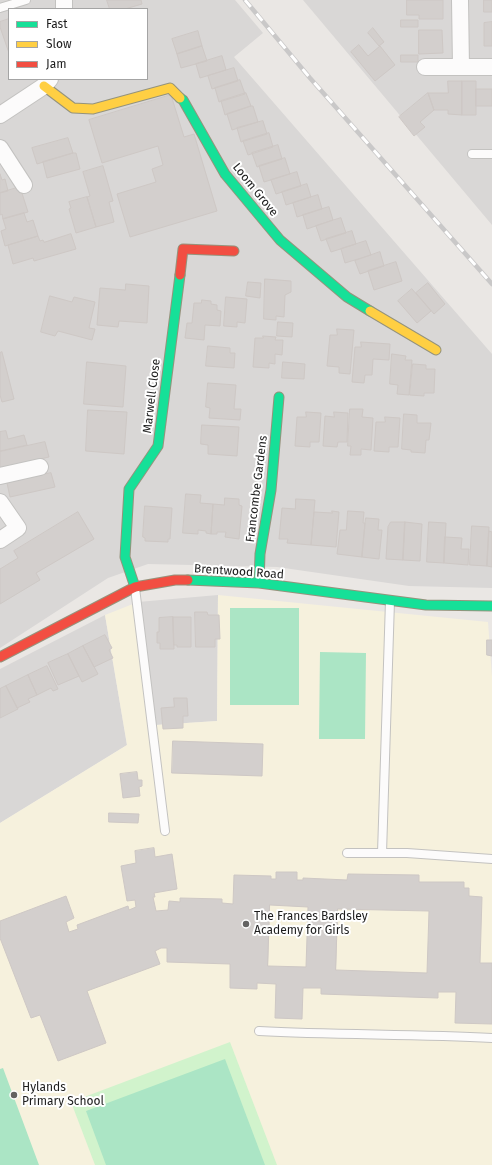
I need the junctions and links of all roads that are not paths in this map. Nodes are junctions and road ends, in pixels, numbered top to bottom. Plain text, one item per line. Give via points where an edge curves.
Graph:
1 (26, 0) edge
2 (460, 0) edge
3 (0, 8) edge
4 (425, 67) dead end
5 (461, 67) junction
6 (492, 67) edge
7 (47, 82) edge
8 (0, 115) edge
9 (0, 148) edge
10 (472, 154) dead end
11 (492, 154) edge
12 (24, 185) dead end
13 (234, 251) dead end
14 (436, 350) dead end
15 (279, 398) dead end
16 (40, 467) dead end
17 (0, 476) edge
18 (0, 502) edge
19 (0, 540) edge
20 (259, 583) junction
21 (135, 587) junction
22 (390, 600) junction
23 (492, 606) edge
24 (0, 657) edge
25 (165, 831) dead end
26 (347, 853) dead end
27 (382, 853) junction
28 (492, 859) edge
29 (259, 1031) dead end
30 (492, 1038) edge

1 - 3 lane
2 - 5 street
4 - 5 street
5 - 6 street
7 - 8 street
7 - 14 street, Loom Grove via 73,108 93,109 170,88 183,100 225,174 280,240 347,297
9 - 12 street
10 - 11 lane
13 - 21 street, Marwell Close via 183,249 158,446 129,489 125,557
15 - 20 street, Francombe Gardens via 271,490 260,554
16 - 17 street
18 - 19 street via 18,528
20 - 21 street, Brentwood Road via 175,580
20 - 22 street, Brentwood Road
21 - 24 street, Brentwood Road
21 - 25 lane
22 - 23 street, Brentwood Road via 426,605
22 - 27 lane
26 - 27 lane
27 - 28 lane
29 - 30 lane

